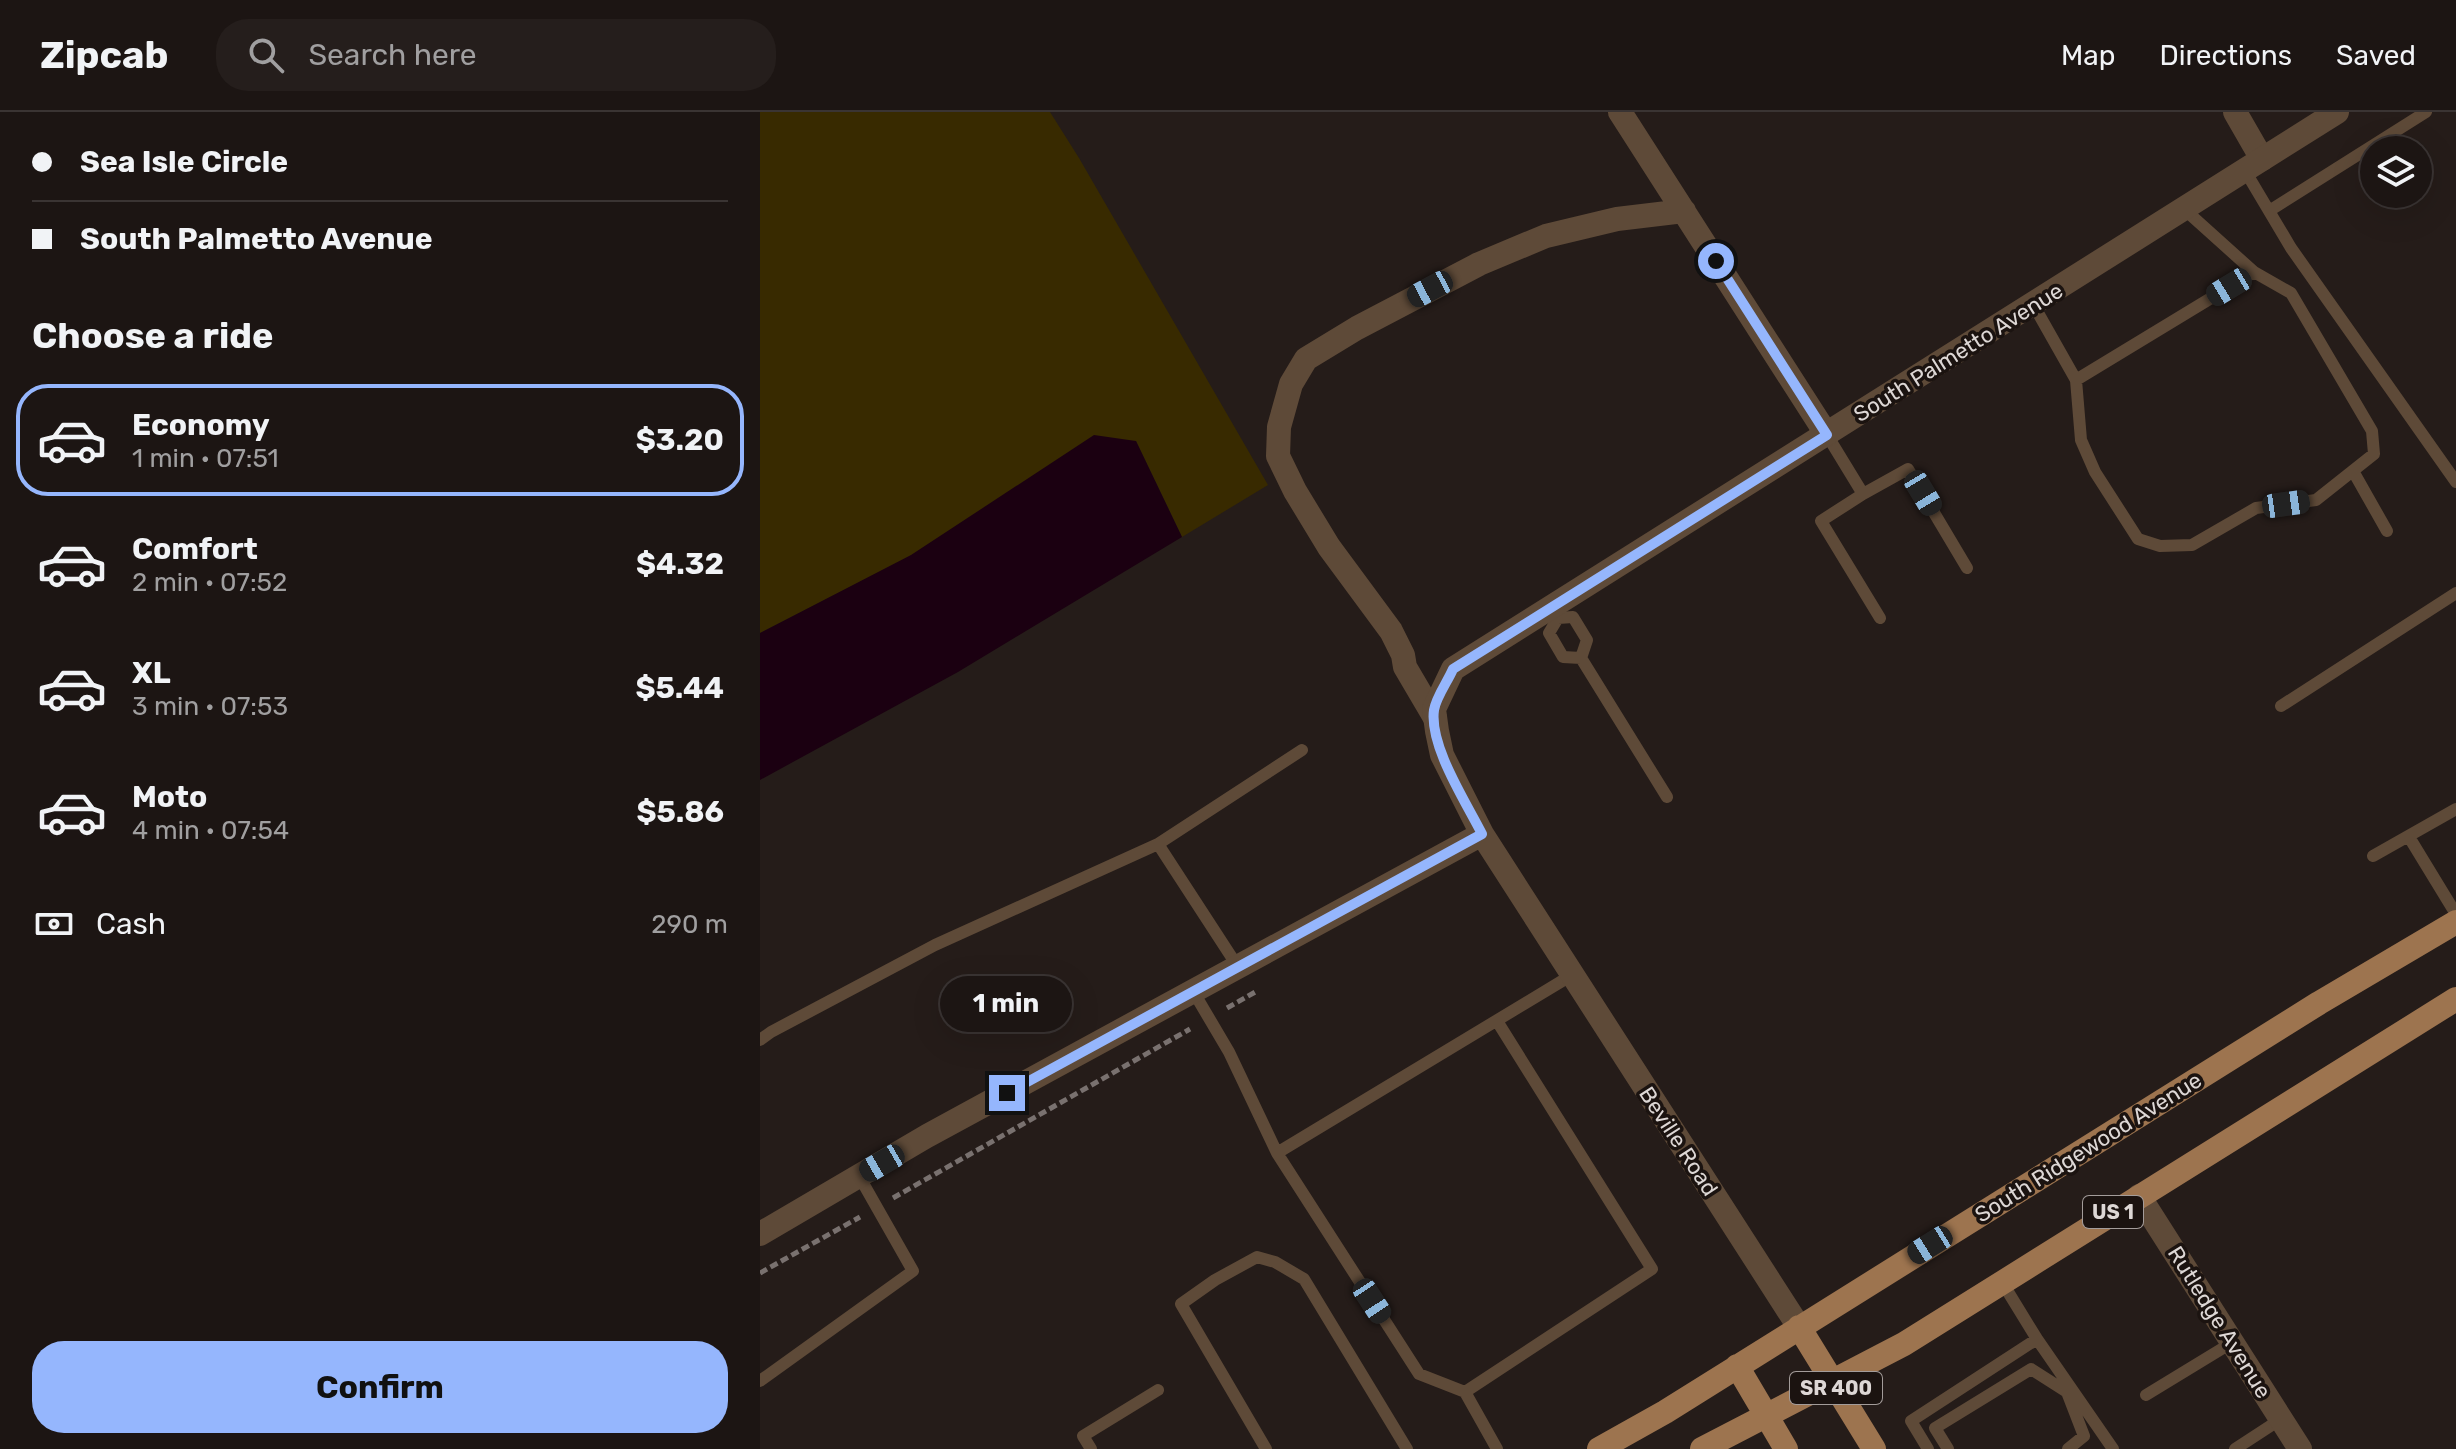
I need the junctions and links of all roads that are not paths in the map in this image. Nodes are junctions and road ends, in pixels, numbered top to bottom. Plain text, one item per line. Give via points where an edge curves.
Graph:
1 (1620, 112) edge
2 (2235, 112) edge
3 (2337, 112) edge
4 (2426, 112) edge
5 (2253, 164) junction
6 (2184, 209) junction
7 (1684, 211) junction
8 (2269, 211) junction
9 (2254, 272) junction
10 (2033, 304) junction
11 (2076, 380) junction
12 (1827, 435) junction
13 (2353, 471) junction
14 (2456, 482) edge
15 (1863, 494) junction
16 (2387, 531) dead end
17 (1967, 568) dead end
18 (2456, 593) edge
19 (1554, 613) junction
20 (1880, 618) dead end
21 (1581, 658) junction
22 (2281, 706) dead end
23 (1435, 718) junction
24 (1302, 750) dead end
25 (1667, 797) dead end
26 (2456, 809) edge
27 (1482, 834) junction
28 (2409, 837) junction
29 (1158, 844) junction
30 (2373, 856) dead end
31 (2456, 914) edge
32 (2456, 922) edge
33 (1238, 967) junction
34 (1572, 975) junction
35 (1193, 991) junction
36 (2456, 999) edge
37 (1497, 1021) junction
38 (760, 1040) edge
39 (1277, 1153) junction
40 (859, 1176) junction
41 (2139, 1196) junction
42 (760, 1234) edge
43 (2002, 1282) junction
44 (1799, 1327) junction
45 (2037, 1339) junction
46 (2233, 1342) junction
47 (1737, 1366) junction
48 (760, 1381) edge
49 (1832, 1381) junction
50 (1158, 1390) dead end
51 (1465, 1392) junction
52 (2146, 1395) dead end
53 (1765, 1416) junction
54 (2281, 1419) junction
55 (1091, 1449) edge
56 (1266, 1449) edge
57 (1407, 1449) edge
58 (1497, 1449) edge
59 (1599, 1449) edge
60 (1702, 1449) edge
61 (1786, 1449) edge
62 (1874, 1449) edge
63 (1928, 1449) edge
64 (1948, 1449) edge
65 (2068, 1449) edge
66 (2113, 1449) edge
67 (2235, 1449) edge
68 (2300, 1449) edge

1 - 7 street
2 - 5 street
3 - 5 street, South Palmetto Avenue
4 - 8 lane
5 - 6 street, South Palmetto Avenue
5 - 8 lane
6 - 9 lane
6 - 10 street, South Palmetto Avenue
7 - 12 street
7 - 23 street via 1560,233 1479,264 1306,359 1291,384 1279,427 1278,456 1329,547 1391,631
8 - 14 lane
9 - 11 lane
9 - 13 lane via 2291,293 2372,431 2374,454
10 - 11 lane
10 - 12 street, South Palmetto Avenue
11 - 13 lane via 2081,440 2138,539 2160,546 2192,545 2256,508 2316,500
12 - 15 lane
12 - 19 street, South Palmetto Avenue
13 - 16 lane
15 - 17 lane via 1908,469
15 - 20 lane via 1821,521
18 - 22 lane
19 - 21 lane via 1573,617 1587,640
19 - 21 lane via 1549,633 1563,657
19 - 23 street, South Palmetto Avenue via 1453,669 1434,709
21 - 25 lane
23 - 27 street via 1442,755
24 - 29 lane
26 - 28 lane
27 - 33 street
27 - 34 street, Beville Road
28 - 30 lane
28 - 31 lane
29 - 33 lane
29 - 38 lane via 935,945
32 - 44 main road, South Ridgewood Avenue
33 - 35 street
34 - 37 lane
34 - 44 street, Beville Road
35 - 39 lane
35 - 40 street
36 - 41 main road, US 1
37 - 39 lane
37 - 51 lane via 1652,1269
39 - 51 lane via 1419,1374
40 - 42 street
40 - 48 lane via 913,1271
41 - 43 main road, US 1
41 - 46 street, Rutledge Avenue
43 - 45 lane
43 - 49 main road, US 1 via 1904,1344
44 - 47 main road, South Ridgewood Avenue
44 - 49 main road, Beville Road / SR 400
45 - 63 lane via 1911,1421
45 - 66 lane
46 - 52 lane
46 - 54 street, Rutledge Avenue
47 - 53 main road, SR 400
47 - 59 main road, South Ridgewood Avenue
49 - 53 main road, US 1
49 - 62 main road, Beville Road / SR 400
50 - 55 lane via 1083,1436
51 - 58 lane
53 - 60 main road, US 1
53 - 61 main road, SR 400
54 - 67 lane
54 - 68 street, Rutledge Avenue
56 - 57 lane via 1181,1304 1257,1257 1304,1279
64 - 65 lane via 1935,1428 2031,1369 2067,1392 2084,1436

